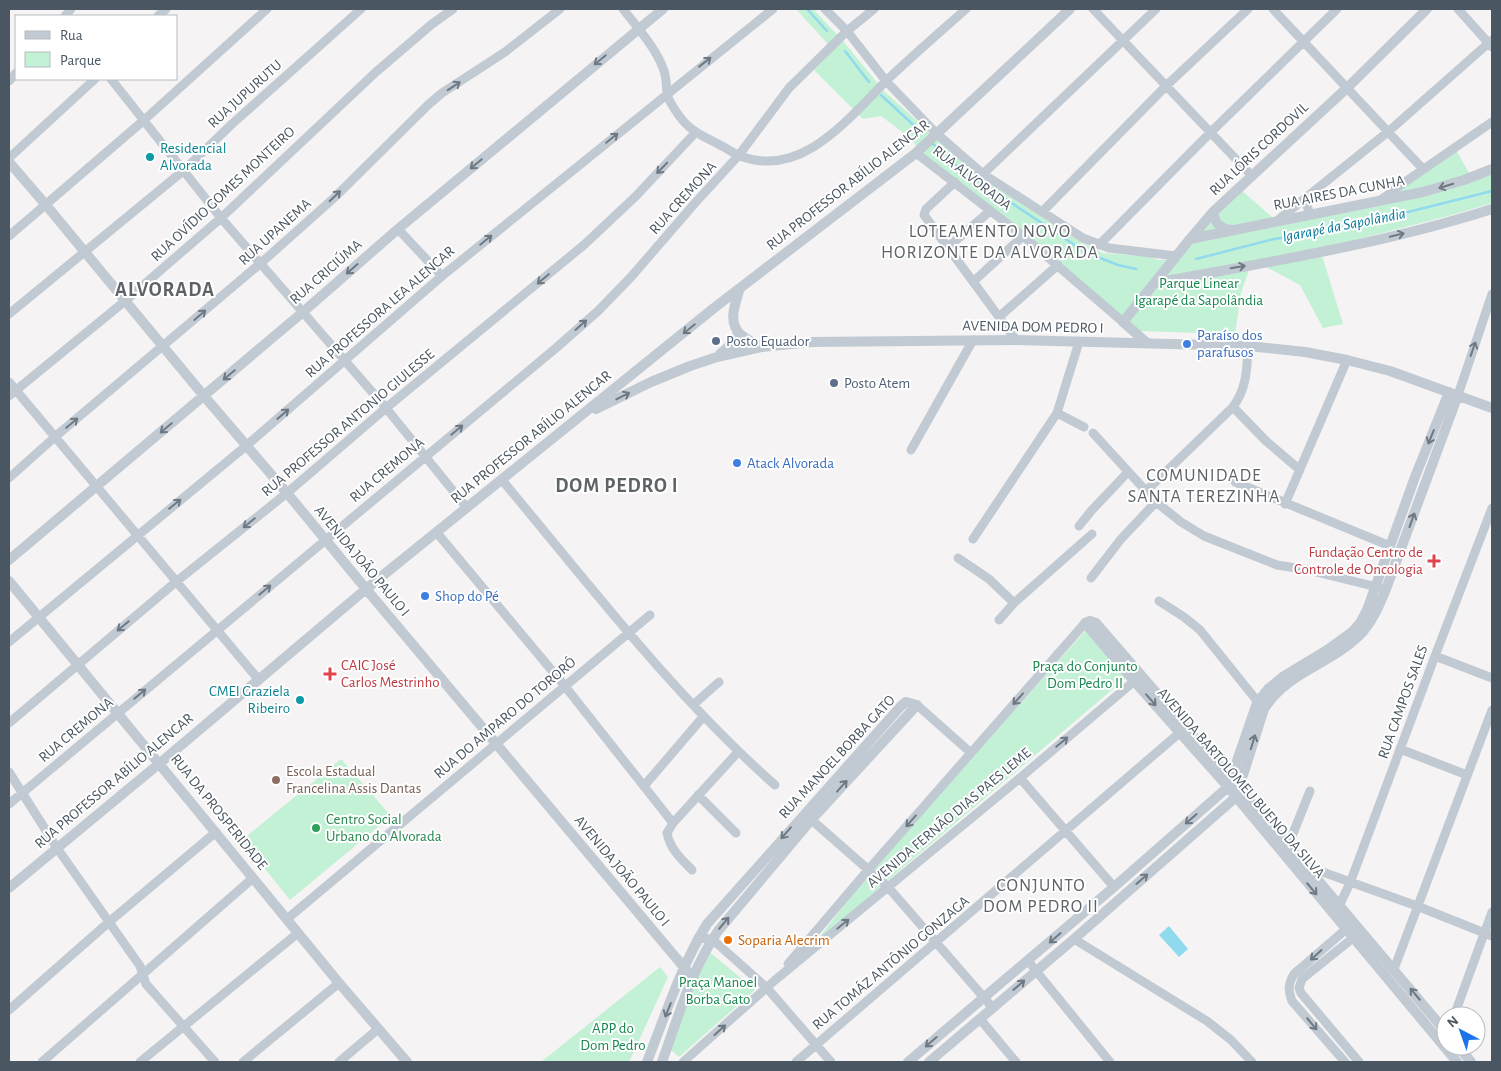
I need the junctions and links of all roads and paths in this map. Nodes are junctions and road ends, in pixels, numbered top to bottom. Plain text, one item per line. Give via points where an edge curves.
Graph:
1 (267, 9) edge
2 (361, 9) edge
3 (453, 9) edge
4 (560, 9) edge
5 (623, 9) edge
6 (663, 9) edge
7 (773, 9) edge
8 (825, 9) edge
9 (874, 9) edge
10 (966, 9) edge
11 (1070, 9) edge
12 (1093, 9) edge
13 (1156, 9) edge
14 (1248, 9) edge
15 (1273, 9) edge
16 (1337, 9) edge
17 (1428, 9) edge
18 (1458, 9) edge
19 (638, 29) junction
20 (846, 31) junction
21 (1304, 40) junction
22 (1123, 41) junction
23 (1491, 43) edge
24 (94, 80) edge
25 (112, 80) edge
26 (886, 81) junction
27 (1166, 85) junction
28 (1348, 87) junction
29 (667, 93) junction
30 (143, 121) junction
31 (1492, 122) edge
32 (1389, 131) junction
33 (696, 132) junction
34 (1211, 132) junction
35 (937, 134) junction
36 (916, 153) junction
37 (739, 156) junction
38 (9, 158) edge
39 (9, 162) edge
40 (1423, 169) junction
41 (1492, 169) edge
42 (183, 171) junction
43 (983, 174) junction
44 (1252, 176) junction
45 (955, 182) junction
46 (1306, 197) junction
47 (1382, 200) junction
48 (46, 205) junction
49 (1492, 208) edge
50 (990, 211) junction
51 (1042, 212) junction
52 (1214, 212) junction
53 (1310, 214) junction
54 (222, 218) junction
55 (1278, 220) junction
56 (398, 229) junction
57 (1232, 230) junction
58 (9, 236) edge
59 (1023, 236) junction
60 (1190, 239) junction
61 (1100, 246) junction
62 (947, 248) junction
63 (85, 252) junction
64 (1176, 256) junction
65 (261, 263) junction
66 (1058, 265) junction
67 (442, 276) junction
68 (974, 281) junction
69 (1155, 282) junction
70 (741, 287) junction
71 (1492, 294) edge
72 (125, 301) junction
73 (714, 308) junction
74 (303, 312) junction
75 (9, 314) edge
76 (732, 314) junction
77 (1000, 316) junction
78 (1123, 322) junction
79 (738, 333) junction
80 (974, 340) junction
81 (1016, 340) junction
82 (1080, 342) junction
83 (1147, 344) junction
84 (1248, 346) junction
85 (163, 347) junction
86 (761, 347) junction
87 (717, 357) junction
88 (343, 360) junction
89 (1347, 360) junction
90 (644, 365) junction
91 (9, 382) edge
92 (651, 382) junction
93 (12, 393) edge
94 (1453, 393) junction
95 (204, 396) junction
96 (1233, 407) junction
97 (386, 408) junction
98 (1492, 408) edge
99 (1057, 413) junction
100 (579, 418) junction
101 (1084, 427) dead end
102 (1092, 433) dead end
103 (56, 436) junction
104 (246, 446) junction
105 (911, 450) dead end
106 (425, 457) junction
107 (1300, 470) junction
108 (1128, 473) junction
109 (9, 478) edge
110 (502, 480) junction
111 (1235, 482) dead end
112 (98, 486) junction
113 (1146, 491) junction
114 (287, 493) junction
115 (1156, 502) junction
116 (1285, 504) junction
117 (467, 508) junction
118 (1492, 508) edge
119 (1080, 526) dead end
120 (437, 533) junction
121 (1092, 534) dead end
122 (137, 535) junction
123 (973, 539) dead end
124 (326, 540) junction
125 (1390, 546) junction
126 (958, 558) dead end
127 (9, 560) edge
128 (1091, 578) dead end
129 (9, 581) edge
130 (177, 581) junction
131 (1381, 588) junction
132 (366, 589) junction
133 (1159, 601) dead end
134 (1014, 603) junction
135 (650, 615) dead end
136 (38, 618) junction
137 (999, 620) dead end
138 (1085, 623) joint
139 (217, 630) junction
140 (629, 632) junction
141 (9, 642) edge
142 (1435, 656) junction
143 (78, 665) junction
144 (1137, 678) junction
145 (1492, 678) edge
146 (259, 680) junction
147 (718, 682) dead end
148 (564, 685) junction
149 (693, 705) junction
150 (916, 705) joint
151 (1260, 706) junction
152 (1492, 710) edge
153 (118, 713) junction
154 (704, 717) junction
155 (9, 723) edge
156 (1183, 730) junction
157 (496, 744) junction
158 (1400, 750) junction
159 (738, 752) junction
160 (970, 752) junction
161 (160, 763) junction
162 (9, 772) edge
163 (1467, 775) junction
164 (1020, 778) junction
165 (1229, 783) junction
166 (775, 785) dead end
167 (644, 786) junction
168 (1310, 791) dead end
169 (22, 793) junction
170 (1237, 793) junction
171 (698, 796) junction
172 (9, 804) edge
173 (808, 816) junction
174 (672, 823) junction
175 (216, 832) junction
176 (1066, 832) junction
177 (736, 833) dead end
178 (1288, 846) junction
179 (57, 848) junction
180 (868, 869) junction
181 (1302, 869) junction
182 (692, 870) dead end
183 (253, 878) junction
184 (1350, 883) junction
185 (888, 887) junction
186 (1114, 887) junction
187 (9, 888) edge
188 (1339, 906) junction
189 (1416, 906) junction
190 (1492, 912) edge
191 (287, 919) junction
192 (109, 922) junction
193 (1350, 926) junction
194 (298, 933) junction
195 (1357, 935) junction
196 (1488, 935) edge
197 (698, 938) junction
198 (712, 939) junction
199 (1074, 939) junction
200 (936, 942) junction
201 (1028, 961) junction
202 (684, 968) junction
203 (1394, 969) junction
204 (1036, 971) junction
205 (144, 974) junction
206 (693, 978) junction
207 (774, 981) junction
208 (339, 983) junction
209 (767, 988) junction
210 (1301, 993) junction
211 (984, 997) junction
212 (1292, 1001) junction
213 (1458, 1006) edge
214 (993, 1008) junction
215 (9, 1010) edge
216 (980, 1019) junction
217 (1436, 1020) edge
218 (184, 1026) junction
219 (378, 1029) junction
220 (1436, 1031) edge
221 (656, 1038) junction
222 (816, 1045) junction
223 (1345, 1045) junction
224 (1336, 1052) junction
225 (664, 1058) edge
226 (48, 1060) edge
227 (140, 1062) edge
228 (215, 1062) edge
229 (243, 1062) edge
230 (339, 1062) edge
231 (406, 1062) edge
232 (647, 1062) edge
233 (674, 1062) edge
234 (683, 1062) edge
235 (796, 1062) edge
236 (831, 1062) edge
237 (908, 1062) edge
238 (929, 1062) edge
239 (1016, 1062) edge
240 (1110, 1062) edge
241 (1252, 1062) edge
242 (1345, 1062) edge
243 (1359, 1062) edge

1 - 30 street
2 - 42 street, RUA JUPURUTU
3 - 54 street, RUA OVÍDIO GOMES MONTEIRO via 376,72
65 -> 4 street, RUA UPANEMA via 335,197 429,104 505,52
5 - 19 street
6 - 19 street, RUA CRICIÚMA
29 -> 7 street, RUA PROFESSORA LEA ALENCAR
8 - 20 street
9 - 20 street, RUA CREMONA
10 - 26 street
11 - 35 street, RUA PROFESSOR ABÍLIO ALENCAR
12 - 22 street
13 - 22 street
14 - 27 street
15 - 21 street
16 - 21 street
17 - 28 street, RUA LÓRIS CORDOVIL
18 - 23 street
19 - 29 street via 663,67
19 -> 56 street, RUA CRICIÚMA
20 - 26 street
20 - 37 street, RUA CREMONA via 789,88
21 - 28 street
21 - 34 street
22 - 27 street
22 - 43 street
23 - 32 street
24 - 38 street
25 - 30 street
26 - 35 street
26 - 37 street via 835,132 807,151 780,160
27 - 34 street
27 - 51 street
28 - 32 street
28 - 44 street, RUA LÓRIS CORDOVIL
29 - 33 street via 681,118
67 -> 29 street, RUA PROFESSORA LEA ALENCAR
30 - 42 street
30 - 48 street
31 - 40 street
32 - 40 street
32 - 46 street
33 - 37 street
33 -> 97 street, RUA PROFESSOR ANTONIO GIULESSE via 585,244
34 - 44 street
34 - 61 street
35 - 36 street, RUA PROFESSOR ABÍLIO ALENCAR
35 - 43 street
36 - 45 street, RUA ALVORADA
36 - 70 street, RUA PROFESSOR ABÍLIO ALENCAR
106 -> 37 street, RUA CREMONA via 598,310
39 - 48 street, AVENIDA JOÃO PAULO I
40 - 47 street
41 -> 47 street, RUA AIRES DA CUNHA via 1438,188
42 - 54 street
42 - 63 street, RUA JUPURUTU
43 - 51 street
44 - 52 street, RUA LÓRIS CORDOVIL
45 - 50 street, RUA ALVORADA
45 - 62 street via 926,209 924,215
46 - 53 street
46 - 55 street
47 - 53 street, RUA AIRES DA CUNHA
48 - 58 street
48 - 63 street, AVENIDA JOÃO PAULO I
69 -> 49 street via 1347,247 1449,223
50 - 59 street, RUA ALVORADA
50 - 62 street
51 - 61 street
52 - 57 street via 1220,227
52 - 60 street, RUA LÓRIS CORDOVIL
53 - 55 street, RUA AIRES DA CUNHA
54 - 65 street
54 - 72 street, RUA OVÍDIO GOMES MONTEIRO
55 - 57 street, RUA AIRES DA CUNHA
56 - 67 street
56 -> 74 street, RUA CRICIÚMA
57 - 60 street, RUA AIRES DA CUNHA
59 - 66 street, RUA ALVORADA
59 - 68 street
60 - 64 street, RUA LÓRIS CORDOVIL
61 - 64 street
62 - 68 street
63 - 72 street, AVENIDA JOÃO PAULO I
63 - 75 street, RUA JUPURUTU
64 - 69 street, RUA LÓRIS CORDOVIL
65 - 74 street
85 -> 65 street, RUA UPANEMA
66 - 77 street
66 - 78 street, RUA ALVORADA
67 - 88 street, RUA PROFESSORA LEA ALENCAR
68 - 77 street
69 - 78 street, RUA LÓRIS CORDOVIL
70 - 73 street, RUA PROFESSOR ABÍLIO ALENCAR
70 - 76 street
94 -> 71 street
72 - 85 street, AVENIDA JOÃO PAULO I
72 - 93 street, RUA OVÍDIO GOMES MONTEIRO
73 - 76 street
73 -> 90 street, RUA PROFESSOR ABÍLIO ALENCAR
74 - 88 street
74 -> 95 street, RUA CRICIÚMA
76 - 79 street
77 - 81 street
78 - 83 street, RUA ALVORADA
79 - 86 street
79 - 87 street via 735,341
80 - 81 street, AVENIDA DOM PEDRO I
80 - 86 street, AVENIDA DOM PEDRO I via 812,342
80 - 105 street
81 - 82 street, AVENIDA DOM PEDRO I
82 - 83 street, AVENIDA DOM PEDRO I
82 - 99 street
83 - 84 street, AVENIDA DOM PEDRO I
84 - 89 street, AVENIDA DOM PEDRO I
84 - 96 street via 1244,386
85 - 95 street, AVENIDA JOÃO PAULO I
103 -> 85 street, RUA UPANEMA
86 - 87 street, AVENIDA DOM PEDRO I
87 - 92 street, AVENIDA DOM PEDRO I
88 - 97 street
104 -> 88 street, RUA PROFESSORA LEA ALENCAR
89 - 94 street, AVENIDA DOM PEDRO I
89 - 107 street
90 - 92 street via 644,376
90 - 100 street, RUA PROFESSOR ABÍLIO ALENCAR
91 - 93 street
100 -> 92 street, AVENIDA DOM PEDRO I
93 - 103 street
94 - 98 street, AVENIDA DOM PEDRO I
94 -> 125 street via 1415,477
131 -> 94 street
95 - 104 street, AVENIDA JOÃO PAULO I
95 -> 112 street, RUA CRICIÚMA
96 - 107 street
96 - 113 street
97 - 106 street
97 - 114 street, RUA PROFESSOR ANTONIO GIULESSE
99 - 101 street
99 - 123 street
100 - 110 street, RUA PROFESSOR ABÍLIO ALENCAR
102 - 108 street
103 - 109 street, RUA UPANEMA
103 - 112 street
104 - 114 street, AVENIDA JOÃO PAULO I
122 -> 104 street, RUA PROFESSORA LEA ALENCAR
106 - 117 street
106 - 124 street, RUA CREMONA
107 - 116 street
108 - 113 street
108 - 119 street
110 - 117 street, RUA PROFESSOR ABÍLIO ALENCAR
110 - 140 street
111 - 116 street
112 - 122 street
112 - 127 street, RUA CRICIÚMA
113 - 115 street
114 - 124 street, AVENIDA JOÃO PAULO I
114 -> 130 street, RUA PROFESSOR ANTONIO GIULESSE
115 - 128 street
115 - 131 street via 1204,536 1247,554
116 - 125 street
117 - 120 street, RUA PROFESSOR ABÍLIO ALENCAR
118 - 142 street, RUA CAMPOS SALES
120 - 132 street, RUA PROFESSOR ABÍLIO ALENCAR
120 - 148 street
121 - 134 street
122 - 130 street
122 - 136 street, RUA PROFESSORA LEA ALENCAR
124 - 132 street, AVENIDA JOÃO PAULO I
139 -> 124 street, RUA CREMONA
125 - 131 street
126 - 134 street via 989,579
129 - 136 street, RUA DA PROSPERIDADE
130 - 139 street
130 -> 143 street, RUA PROFESSOR ANTONIO GIULESSE
131 - 151 street via 1376,613 1347,646 1282,687
132 - 146 street, RUA PROFESSOR ABÍLIO ALENCAR
132 - 157 street, AVENIDA JOÃO PAULO I
133 - 151 street via 1200,630
134 - 137 street
135 - 140 street, RUA DO AMPARO DO TORORÓ
136 - 141 street, RUA PROFESSORA LEA ALENCAR
136 - 143 street, RUA DA PROSPERIDADE
138 - 144 street, AVENIDA BARTOLOMEU BUENO DA SILVA via 1096,623
138 -> 160 street, AVENIDA FERNÃO DIAS PAES LEME
139 - 146 street
153 -> 139 street, RUA CREMONA
140 - 148 street, RUA DO AMPARO DO TORORÓ
140 - 149 street
142 - 145 street
142 - 158 street, RUA CAMPOS SALES
143 - 153 street, RUA DA PROSPERIDADE
143 - 155 street, RUA PROFESSOR ANTONIO GIULESSE
144 - 156 street, AVENIDA BARTOLOMEU BUENO DA SILVA
164 -> 144 street, AVENIDA FERNÃO DIAS PAES LEME
146 - 161 street, RUA PROFESSOR ABÍLIO ALENCAR
147 - 149 street
148 - 157 street, RUA DO AMPARO DO TORORÓ
148 - 167 street
149 - 154 street
150 - 160 street
150 - 173 street, RUA MANOEL BORBA GATO
151 - 165 street
170 -> 151 street
152 - 163 street
153 - 161 street, RUA DA PROSPERIDADE
153 - 169 street, RUA CREMONA
154 - 159 street
154 - 167 street
156 - 165 street, AVENIDA BARTOLOMEU BUENO DA SILVA
156 - 176 street, RUA TOMÁZ ANTÔNIO GONZAGA
157 - 191 street, RUA DO AMPARO DO TORORÓ
157 - 202 street, AVENIDA JOÃO PAULO I
158 - 163 street
158 - 184 street, RUA CAMPOS SALES
159 - 166 street
159 - 171 street
160 -> 180 street, AVENIDA FERNÃO DIAS PAES LEME
161 - 175 street, RUA DA PROSPERIDADE
161 - 179 street, RUA PROFESSOR ABÍLIO ALENCAR
162 - 169 street
163 - 189 street
164 - 176 street
164 - 185 street, AVENIDA FERNÃO DIAS PAES LEME
165 - 170 street, AVENIDA BARTOLOMEU BUENO DA SILVA
165 -> 186 street
167 - 174 street
168 - 178 street
169 - 172 street, RUA CREMONA
169 - 179 street
170 - 178 street, AVENIDA BARTOLOMEU BUENO DA SILVA
170 - 181 street, AVENIDA BARTOLOMEU BUENO DA SILVA
199 -> 170 street
171 - 174 street
171 - 177 street
173 - 180 street
173 -> 197 street, RUA MANOEL BORBA GATO via 707,924
198 -> 173 street, RUA MANOEL BORBA GATO
174 - 182 street via 667,833 668,841
175 - 183 street, RUA DA PROSPERIDADE
175 - 192 street
176 - 186 street
176 - 200 street, RUA TOMÁZ ANTÔNIO GONZAGA
178 - 181 street, AVENIDA BARTOLOMEU BUENO DA SILVA
179 - 187 street, RUA PROFESSOR ABÍLIO ALENCAR
179 - 192 street
180 - 185 street
180 - 207 street, AVENIDA FERNÃO DIAS PAES LEME
181 - 184 street
181 - 188 street, AVENIDA BARTOLOMEU BUENO DA SILVA
181 -> 193 street, AVENIDA BARTOLOMEU BUENO DA SILVA
183 - 191 street, RUA DA PROSPERIDADE
183 - 205 street
184 - 188 street, RUA CAMPOS SALES
184 - 189 street
185 - 200 street
207 -> 185 street, AVENIDA FERNÃO DIAS PAES LEME
186 -> 201 street
188 - 193 street, AVENIDA BARTOLOMEU BUENO DA SILVA
189 - 196 street
189 - 203 street
190 - 196 street
191 - 194 street, RUA DA PROSPERIDADE
192 - 205 street
192 - 215 street
193 - 195 street, AVENIDA BARTOLOMEU BUENO DA SILVA
193 -> 212 street via 1294,974 1289,983
194 - 208 street, RUA DA PROSPERIDADE
194 - 218 street
195 - 203 street, AVENIDA BARTOLOMEU BUENO DA SILVA
195 - 210 street via 1302,979
195 - 220 street, AVENIDA BARTOLOMEU BUENO DA SILVA
196 - 213 street
197 - 198 street
197 - 202 street, RUA MANOEL BORBA GATO
198 - 206 street, RUA MANOEL BORBA GATO
198 - 209 street
199 - 204 street
199 - 241 street via 1207,1021
200 - 211 street
200 - 222 street, RUA TOMÁZ ANTÔNIO GONZAGA
201 - 204 street
201 - 211 street
202 - 206 street, AVENIDA JOÃO PAULO I
202 -> 221 street, RUA MANOEL BORBA GATO
217 -> 203 street, AVENIDA BARTOLOMEU BUENO DA SILVA
214 -> 204 street
204 - 240 street
205 - 218 street via 146,984
205 - 226 street
206 - 225 street, RUA MANOEL BORBA GATO
207 - 209 street, AVENIDA FERNÃO DIAS PAES LEME
208 - 219 street, RUA DA PROSPERIDADE
208 - 229 street
209 - 222 street
234 -> 209 street, AVENIDA FERNÃO DIAS PAES LEME
210 - 212 street
210 - 223 street
211 - 214 street
211 -> 237 street
212 -> 224 street
214 - 216 street
216 - 238 street
216 - 239 street
218 - 227 street
218 - 228 street
219 - 230 street
219 - 231 street, RUA DA PROSPERIDADE
221 - 225 street
221 - 232 street, RUA MANOEL BORBA GATO
222 - 235 street, RUA TOMÁZ ANTÔNIO GONZAGA
222 - 236 street
223 - 224 street
223 - 243 street
224 - 242 street
225 - 233 street

